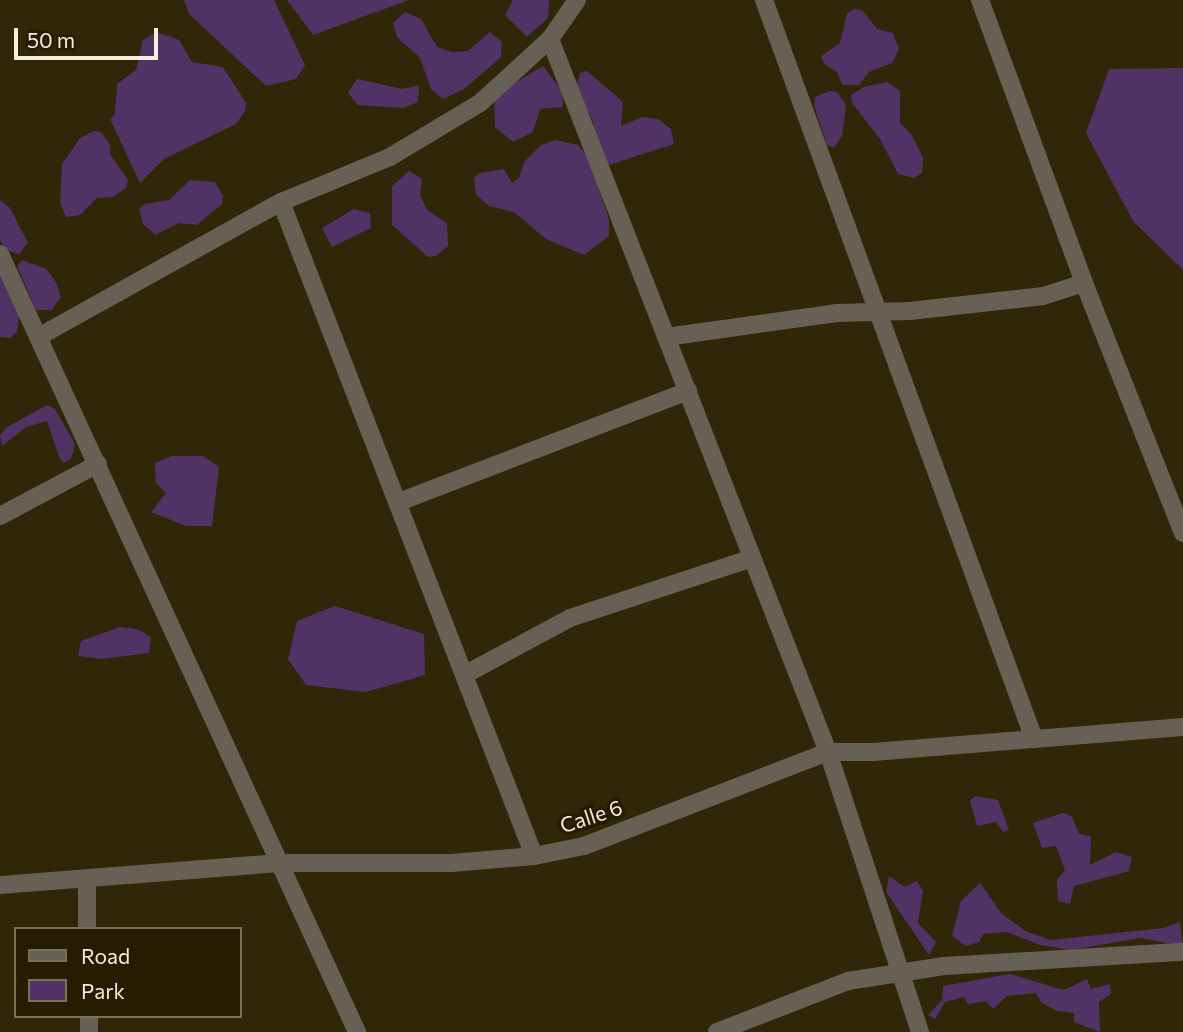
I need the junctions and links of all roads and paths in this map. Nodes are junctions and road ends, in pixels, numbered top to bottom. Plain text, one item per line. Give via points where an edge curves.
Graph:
1 (577, 0) edge
2 (764, 0) edge
3 (980, 0) edge
4 (550, 39) junction
5 (281, 202) junction
6 (0, 254) edge
7 (1084, 283) junction
8 (880, 310) junction
9 (40, 335) junction
10 (666, 337) junction
11 (688, 391) junction
12 (98, 464) junction
13 (399, 502) junction
14 (0, 516) edge
15 (1183, 533) edge
16 (752, 558) junction
17 (466, 674) junction
18 (1183, 727) edge
19 (1034, 738) junction
20 (828, 752) junction
21 (534, 856) junction
22 (282, 863) junction
23 (87, 881) junction
24 (0, 885) edge
25 (88, 927) edge
26 (1183, 952) edge
27 (900, 972) junction
28 (357, 1032) edge
29 (717, 1032) edge
30 (920, 1032) edge

1 - 4 street
2 - 8 street
3 - 7 street
4 - 5 street via 480,103 402,151
4 - 10 street
5 - 9 street
5 - 13 street
6 - 9 street
7 - 8 street via 1043,296 910,311
7 - 15 street
8 - 10 street
8 - 19 street
9 - 12 street
10 - 11 street
11 - 13 street
11 - 16 street
12 - 14 street
12 - 22 street
13 - 17 street
16 - 17 street via 570,618
16 - 20 street
17 - 21 street
18 - 19 street, Calle 6
19 - 20 street, Calle 6
20 - 21 street, Calle 6 via 584,846
20 - 27 street
21 - 22 street, Calle 6 via 452,863
22 - 23 street, Calle 6
22 - 28 street
23 - 24 street, Calle 6
23 - 25 street
26 - 27 street via 943,965
27 - 29 street via 848,981
27 - 30 street

